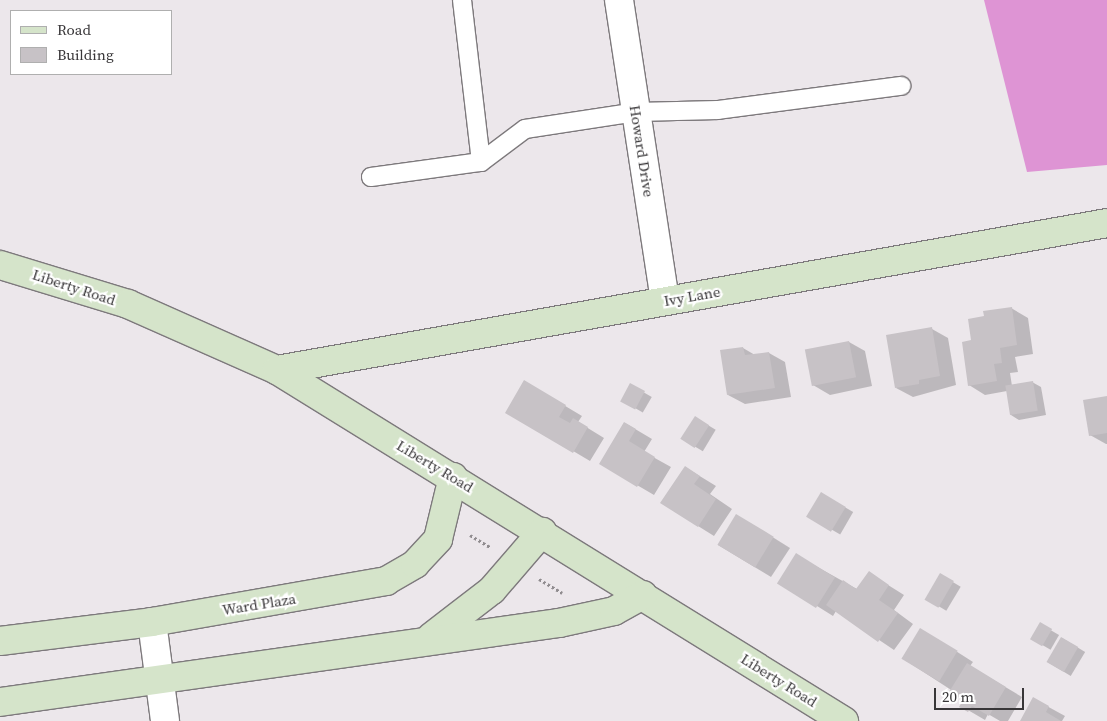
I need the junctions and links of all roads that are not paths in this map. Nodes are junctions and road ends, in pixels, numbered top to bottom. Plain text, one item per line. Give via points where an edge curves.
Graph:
1 (462, 0) edge
2 (619, 0) edge
3 (901, 86) dead end
4 (636, 112) junction
5 (481, 162) junction
6 (371, 177) dead end
7 (1107, 223) edge
8 (0, 265) edge
9 (665, 301) junction
10 (277, 370) junction
11 (454, 477) junction
12 (542, 532) junction
13 (642, 595) junction
14 (152, 622) junction
15 (0, 641) edge
16 (419, 643) junction
17 (160, 681) junction
18 (0, 702) edge
19 (165, 721) edge
20 (844, 721) edge

1 - 5 lane
2 - 4 street, Howard Drive
3 - 4 lane via 718,110
4 - 5 lane via 525,129
4 - 9 street, Howard Drive
5 - 6 lane
7 - 9 street, Ivy Lane
8 - 10 street, Liberty Road via 128,304
9 - 10 street, Ivy Lane
10 - 11 street, Liberty Road
11 - 12 street, Liberty Road
11 - 14 street, Ward Plaza via 438,539 424,557 397,577 375,584
12 - 13 street, Liberty Road
12 - 16 street via 492,590 459,619
13 - 16 street via 614,611 587,618
13 - 20 street, Liberty Road
14 - 15 street, Ward Plaza
14 - 17 street
16 - 17 street
17 - 18 street
17 - 19 street

